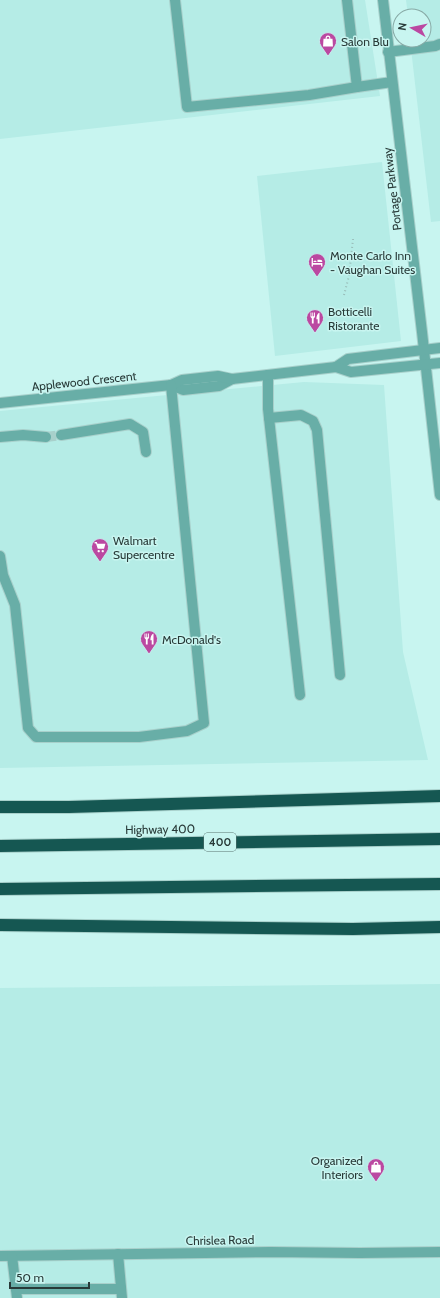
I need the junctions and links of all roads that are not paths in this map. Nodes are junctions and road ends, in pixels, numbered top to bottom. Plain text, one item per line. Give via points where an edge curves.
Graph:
1 (176, 0) edge
2 (347, 0) edge
3 (382, 0) edge
4 (440, 44) edge
5 (388, 52) junction
6 (392, 82) junction
7 (357, 87) junction
8 (440, 348) edge
9 (424, 350) junction
10 (440, 363) edge
11 (426, 364) junction
12 (336, 367) junction
13 (268, 375) junction
14 (171, 385) junction
15 (0, 403) edge
16 (269, 418) junction
17 (61, 435) tunnel mouth
18 (0, 437) edge
19 (46, 437) tunnel mouth
20 (146, 452) dead end
21 (440, 495) edge
22 (0, 556) edge
23 (340, 675) dead end
24 (300, 695) dead end
25 (440, 796) edge
26 (0, 808) edge
27 (440, 839) edge
28 (0, 846) edge
29 (440, 884) edge
30 (0, 889) edge
31 (0, 924) edge
32 (440, 927) edge
33 (353, 929) junction
34 (440, 935) edge
35 (440, 1252) edge
36 (118, 1254) junction
37 (0, 1256) edge
38 (12, 1256) junction
39 (122, 1293) edge
40 (17, 1294) edge

1 - 7 street via 187,107 308,95
2 - 7 street
3 - 5 street, Portage Parkway
4 - 5 street
5 - 6 street, Portage Parkway
6 - 7 street
6 - 9 street, Portage Parkway
8 - 9 street, Applewood Crescent
9 - 11 street, Portage Parkway
9 - 12 street, Applewood Crescent via 348,359
10 - 11 street, Applewood Crescent
11 - 12 street, Applewood Crescent via 351,372
11 - 21 street, Portage Parkway
12 - 13 street, Applewood Crescent
13 - 14 street, Applewood Crescent via 232,379 218,376 182,380
13 - 16 street
14 - 15 street, Applewood Crescent
14 - 22 street via 204,723 187,731 139,737 36,737 28,728 15,605 3,576
16 - 23 street via 301,415 313,421 317,430
16 - 24 street
17 - 20 street via 130,424 143,432
18 - 19 street
25 - 26 highway
27 - 28 highway, Highway 400 / 400
29 - 30 highway
31 - 33 highway
32 - 33 highway
33 - 34 highway
35 - 36 street, Chrislea Road
36 - 38 street, Chrislea Road
36 - 39 street
37 - 38 street, Chrislea Road
38 - 40 street
39 - 40 street

